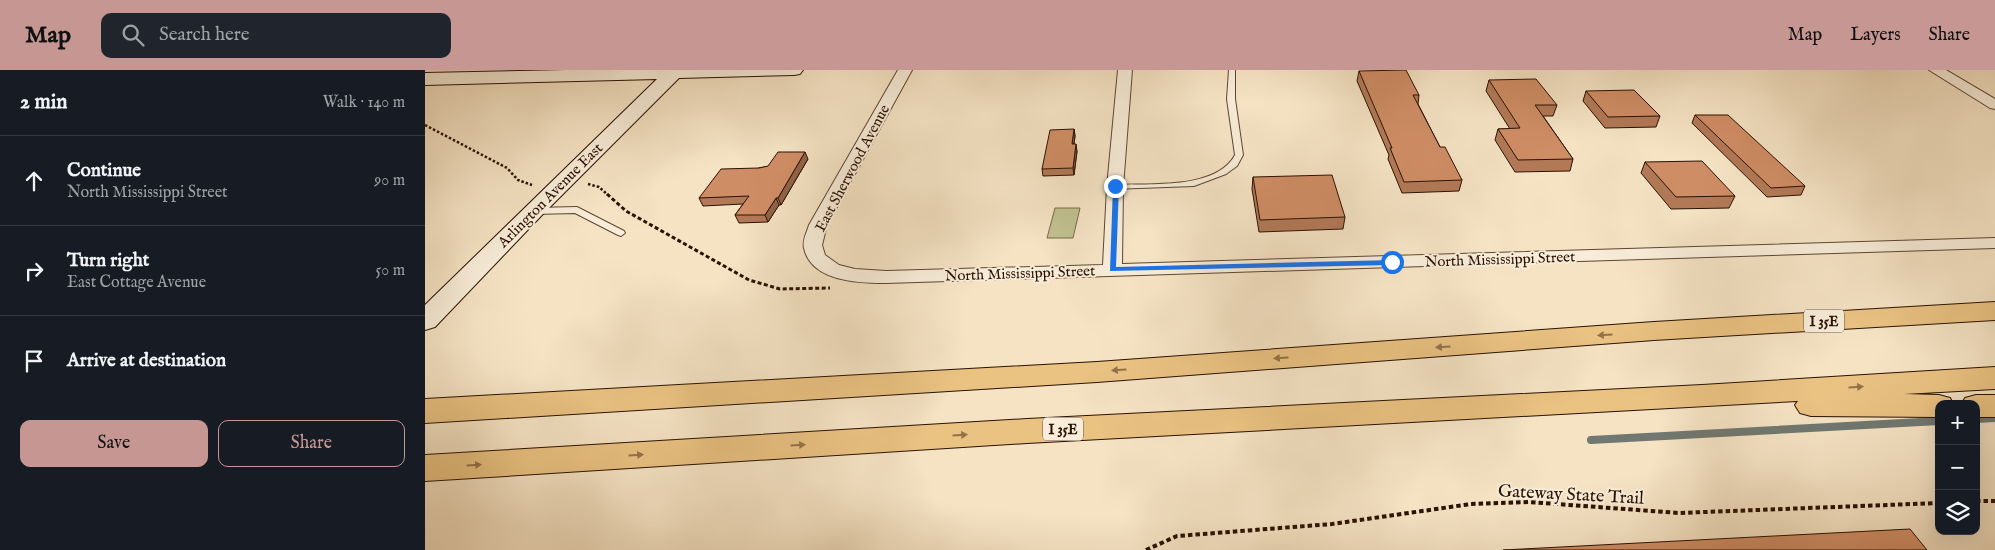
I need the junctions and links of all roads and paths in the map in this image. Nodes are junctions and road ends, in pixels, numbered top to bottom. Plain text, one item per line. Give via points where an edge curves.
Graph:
1 (794, 70) edge
2 (905, 70) edge
3 (1125, 70) edge
4 (1232, 70) edge
5 (1937, 70) edge
6 (675, 71) edge
7 (425, 79) edge
8 (1995, 105) edge
9 (425, 125) edge
10 (579, 184) dead end
11 (529, 186) dead end
12 (1115, 186) junction
13 (533, 211) junction
14 (621, 233) dead end
15 (1995, 243) edge
16 (827, 265) joint
17 (1112, 270) junction
18 (836, 288) dead end
19 (1995, 293) edge
20 (1995, 311) edge
21 (426, 320) edge
22 (1654, 331) junction
23 (1995, 378) edge
24 (1702, 396) junction
25 (1935, 406) edge
26 (1980, 406) edge
27 (1995, 406) edge
28 (425, 411) edge
29 (425, 468) edge
30 (1995, 500) edge
31 (1980, 501) edge
32 (1935, 503) edge
33 (1146, 550) edge

1 - 6 street
2 - 16 street, East Sherwood Avenue via 818,225 813,248
3 - 12 street
4 - 12 lane via 1231,99 1239,154 1235,164 1194,184
5 - 8 street
6 - 7 street
6 - 13 street, Arlington Avenue East
9 - 11 path via 507,168
10 - 18 path via 599,187 626,211 749,280 780,289
12 - 17 street
13 - 14 lane via 577,210
13 - 21 street, Arlington Avenue East
15 - 17 street, North Mississippi Street
16 - 17 street, North Mississippi Street via 842,273 861,277
19 - 22 highway via 1749,315
20 - 22 highway, I 35E
22 -> 28 highway, I 35E via 1097,372
24 -> 23 highway, I 35E
24 - 25 highway via 1831,407
29 -> 24 highway, I 35E via 1027,431
26 - 27 highway
30 - 31 path
32 - 33 path, Gateway State Trail via 1679,513 1529,502 1471,504 1331,524 1177,536

